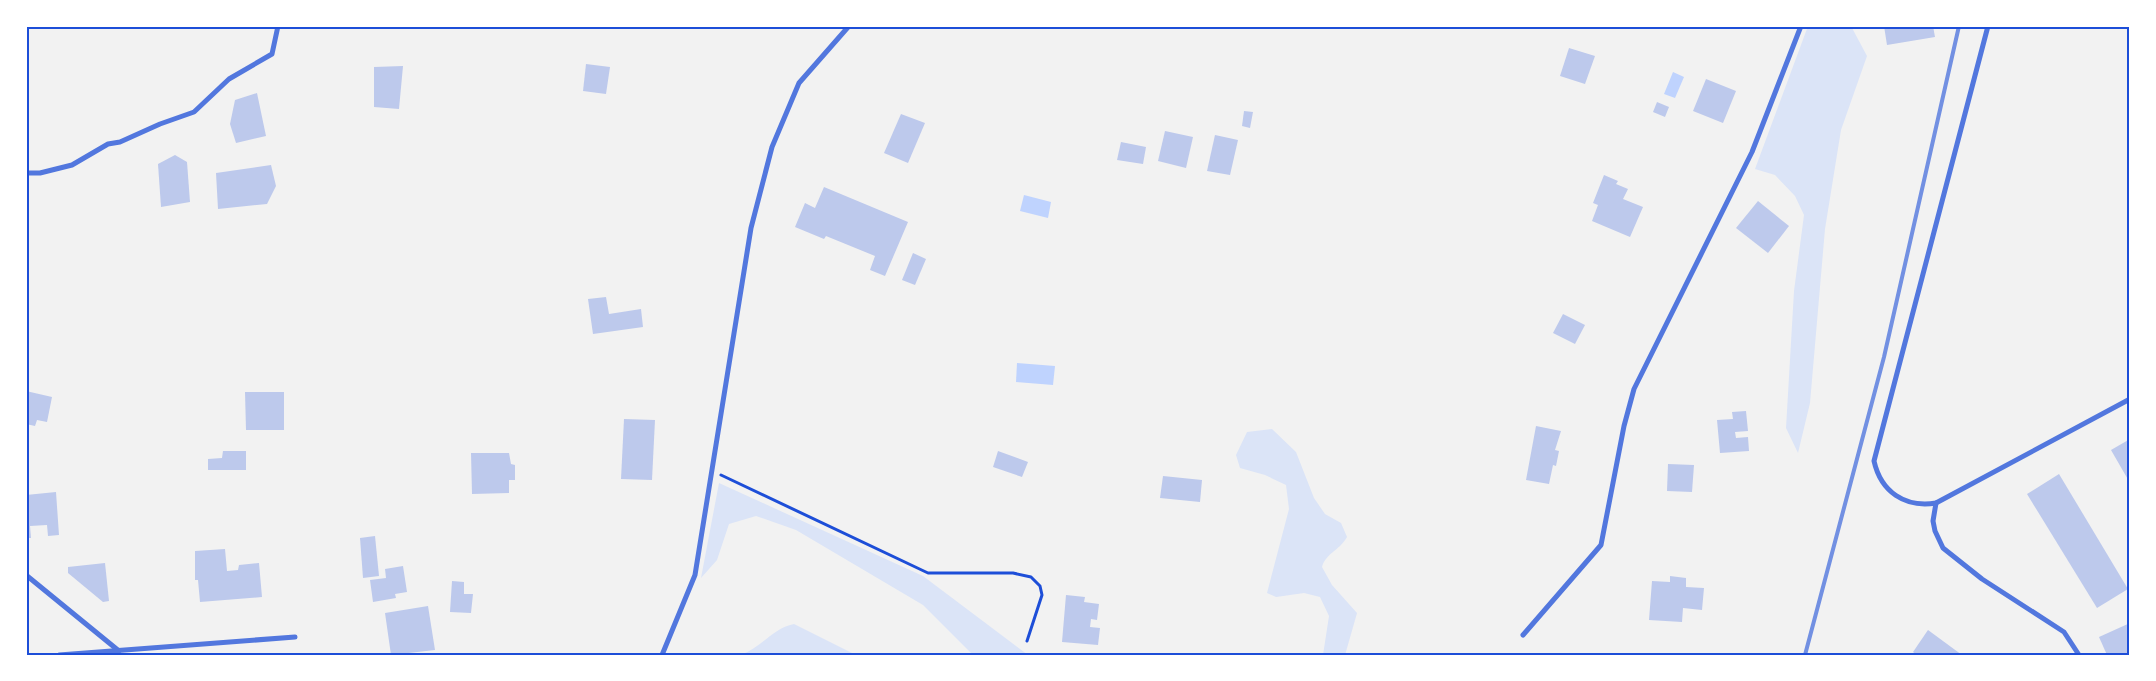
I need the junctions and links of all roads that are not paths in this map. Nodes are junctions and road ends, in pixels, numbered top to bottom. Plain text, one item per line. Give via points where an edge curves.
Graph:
1 (278, 26) edge
2 (849, 26) edge
3 (1801, 26) edge
4 (1988, 26) edge
5 (26, 173) edge
6 (2130, 399) edge
7 (1936, 503) junction
8 (26, 575) edge
9 (1523, 635) dead end
10 (295, 637) dead end
11 (118, 651) junction
12 (59, 655) edge
13 (662, 655) edge
14 (2079, 655) edge

1 - 5 street via 272,54 229,79 194,112 108,144 72,165
2 - 13 street via 799,83 772,147 751,228 695,574
3 - 9 street via 1752,152 1634,389 1601,545
4 - 7 street via 1874,461 1885,487 1900,499 1917,504
6 - 7 street
7 - 14 street via 1935,531 1944,548 1982,579 2064,632
8 - 11 street
10 - 11 street
11 - 12 street

